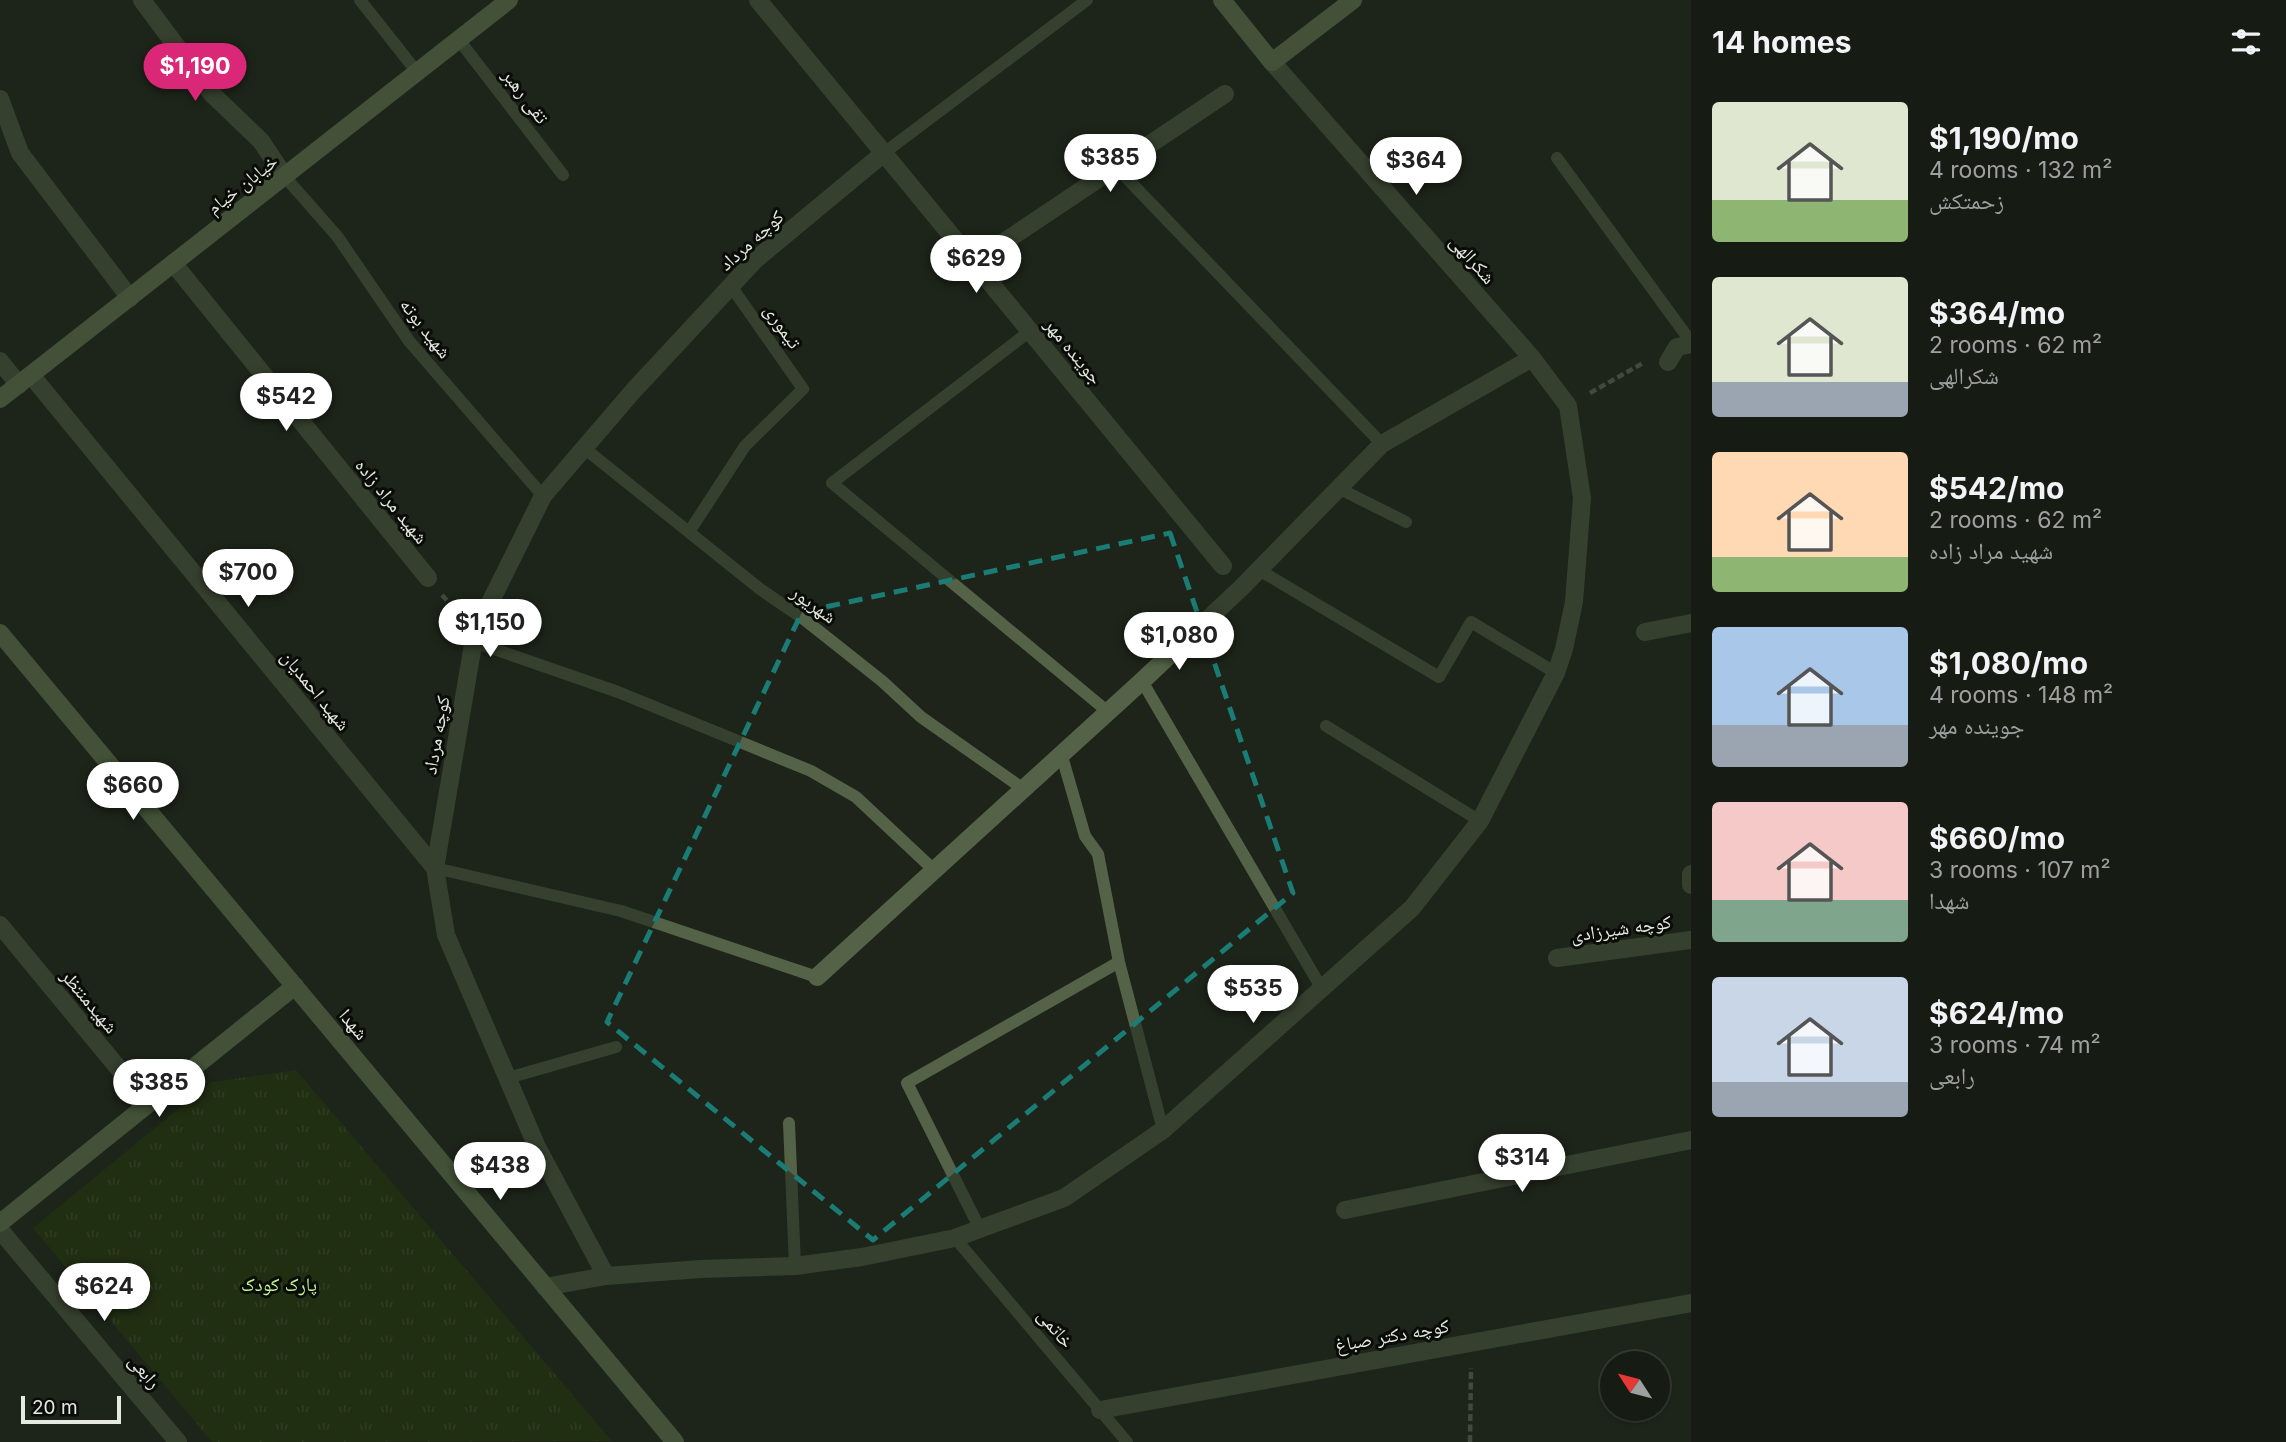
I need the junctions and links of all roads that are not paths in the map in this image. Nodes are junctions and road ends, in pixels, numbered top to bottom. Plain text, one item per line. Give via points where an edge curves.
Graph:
1 (142, 0) edge
2 (360, 0) edge
3 (509, 0) edge
4 (758, 0) edge
5 (1087, 0) edge
6 (1222, 0) edge
7 (1353, 0) edge
8 (459, 40) junction
9 (1272, 62) junction
10 (417, 72) junction
11 (1225, 94) dead end
12 (0, 99) edge
13 (884, 153) junction
14 (1557, 158) dead end
15 (1116, 167) junction
16 (563, 175) dead end
17 (285, 177) junction
18 (974, 262) junction
19 (173, 263) junction
20 (731, 286) junction
21 (130, 298) junction
22 (1030, 331) junction
23 (1682, 349) edge
24 (1532, 358) junction
25 (0, 361) edge
26 (25, 380) junction
27 (0, 400) edge
28 (1382, 444) junction
29 (584, 448) junction
30 (1338, 488) junction
31 (543, 496) junction
32 (1406, 522) dead end
33 (689, 532) junction
34 (1223, 566) dead end
35 (1259, 570) junction
36 (428, 579) road end
37 (1691, 623) edge
38 (1645, 632) dead end
39 (0, 633) edge
40 (474, 638) junction
41 (1556, 673) junction
42 (1142, 681) junction
43 (1107, 711) junction
44 (1326, 726) dead end
45 (1061, 753) junction
46 (1022, 789) junction
47 (1480, 821) junction
48 (435, 868) junction
49 (934, 870) junction
50 (1691, 874) edge
51 (1691, 885) edge
52 (0, 925) edge
53 (1691, 940) edge
54 (1557, 958) dead end
55 (1119, 962) junction
56 (817, 977) joint
57 (295, 986) junction
58 (1322, 989) junction
59 (616, 1047) dead end
60 (508, 1078) junction
61 (148, 1104) junction
62 (789, 1123) dead end
63 (1163, 1130) junction
64 (1691, 1140) edge
65 (1345, 1210) dead end
66 (0, 1223) edge
67 (980, 1229) junction
68 (0, 1230) edge
69 (955, 1238) junction
70 (795, 1266) junction
71 (606, 1276) junction
72 (545, 1287) junction
73 (1691, 1303) edge
74 (1100, 1410) junction
75 (178, 1442) edge
76 (675, 1442) edge
77 (1127, 1442) edge

1 - 17 street via 212,94 261,141
2 - 10 lane
3 - 8 street, خیابان خیام
4 - 13 street, جوینده مهر
5 - 13 lane
6 - 9 street
7 - 9 street
8 - 10 street, خیابان خیام
8 - 16 lane, تقی رهبر
9 - 24 street, شکرالهی
10 - 17 street, خیابان خیام
11 - 15 street
12 - 21 street via 20,153
13 - 18 street, جوینده مهر
13 - 20 street, کوچه مرداد via 755,260
14 - 23 lane
15 - 18 street
15 - 28 lane
17 - 19 street, خیابان خیام
17 - 31 lane, شهید بوته via 337,236 409,341
18 - 22 street, جوینده مهر
19 - 21 street, خیابان خیام
19 - 36 street, شهید مراد زاده
20 - 29 street, کوچه مرداد
20 - 33 lane, تیموری via 803,389 745,446
21 - 26 street, خیابان خیام
22 - 34 street, جوینده مهر
22 - 43 lane via 832,483
24 - 28 street
24 - 41 street, شکرالهی via 1568,406 1582,498 1574,602
25 - 26 street, شهید احمدیان
26 - 27 street, خیابان خیام
26 - 48 street, شهید احمدیان
28 - 30 street
29 - 31 street, کوچه مرداد
29 - 33 lane, شهریور
30 - 32 lane
30 - 35 street
31 - 40 street, کوچه مرداد
33 - 46 lane, شهریور via 883,681 921,717
35 - 41 lane via 1438,677 1471,622
35 - 42 street
37 - 38 street
39 - 57 street, شهدا
40 - 48 street, کوچه مرداد
40 - 49 lane via 811,771 856,797
41 - 47 street
42 - 43 street
42 - 58 lane
43 - 45 street
44 - 47 lane
45 - 46 street
45 - 55 lane via 1085,836 1098,854
46 - 49 street
47 - 58 street via 1412,908
48 - 56 lane via 621,911
48 - 60 street, کوچه مرداد via 446,935
49 - 56 street
50 - 51 street
52 - 61 street, شهیدمنتظر
53 - 54 street, کوچه شیرزادی
55 - 63 lane
55 - 67 lane via 907,1083
57 - 61 street
57 - 72 street, شهدا
58 - 63 street
59 - 60 lane
60 - 71 street, کوچه مرداد via 537,1147
61 - 66 street
62 - 70 lane
63 - 67 street via 1063,1198
64 - 65 street
67 - 69 street
68 - 75 street, رابعی
69 - 70 street
69 - 74 lane, خاتمی
70 - 71 street
71 - 72 street
72 - 76 street, شهدا
73 - 74 street, کوچه دکتر صباغ
74 - 77 lane, خاتمی

